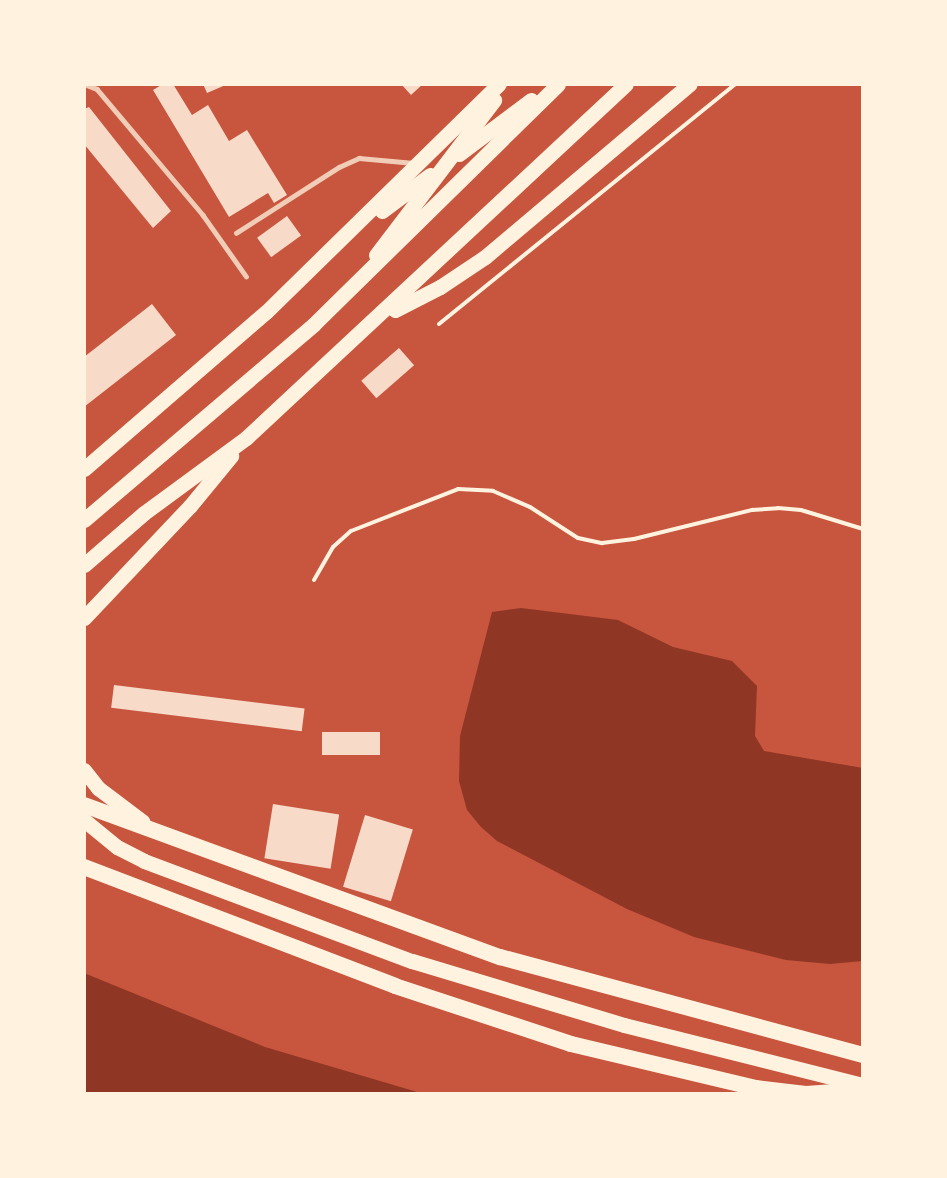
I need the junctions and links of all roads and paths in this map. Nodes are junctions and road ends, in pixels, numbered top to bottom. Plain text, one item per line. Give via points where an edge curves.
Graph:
1 (84, 84) edge
2 (499, 84) edge
3 (506, 84) edge
4 (553, 84) edge
5 (558, 84) edge
6 (690, 84) edge
7 (735, 84) edge
8 (625, 86) edge
9 (419, 163) junction
10 (445, 164) junction
11 (236, 233) dead end
12 (337, 244) junction
13 (246, 276) dead end
14 (343, 298) junction
15 (379, 318) junction
16 (439, 324) dead end
17 (246, 438) junction
18 (84, 469) edge
19 (84, 520) edge
20 (863, 529) edge
21 (84, 565) edge
22 (314, 580) dead end
23 (84, 618) edge
24 (84, 770) edge
25 (84, 804) edge
26 (84, 819) edge
27 (156, 830) junction
28 (84, 867) edge
29 (863, 1055) edge
30 (863, 1085) edge
31 (863, 1090) edge

1 - 13 lane via 97,89 203,215
2 - 9 main road
3 - 10 main road
4 - 10 main road
5 - 14 main road
6 - 15 main road via 484,257 440,287
7 - 16 path
8 - 15 main road
9 - 11 lane via 359,158
9 - 12 main road
10 - 12 main road
10 - 14 main road
12 - 18 main road via 266,312
14 - 19 main road
15 - 17 main road
17 - 21 main road via 144,513
17 - 23 main road via 190,506
20 - 22 path via 801,510 778,508 752,510 602,543 578,538 530,507 493,491 458,489 351,531 333,547
24 - 27 main road via 125,811
25 - 27 highway
26 - 30 main road via 117,847 144,861 412,961 646,1030
27 - 29 highway via 500,957
28 - 31 highway via 395,986 571,1044 756,1088 806,1094

